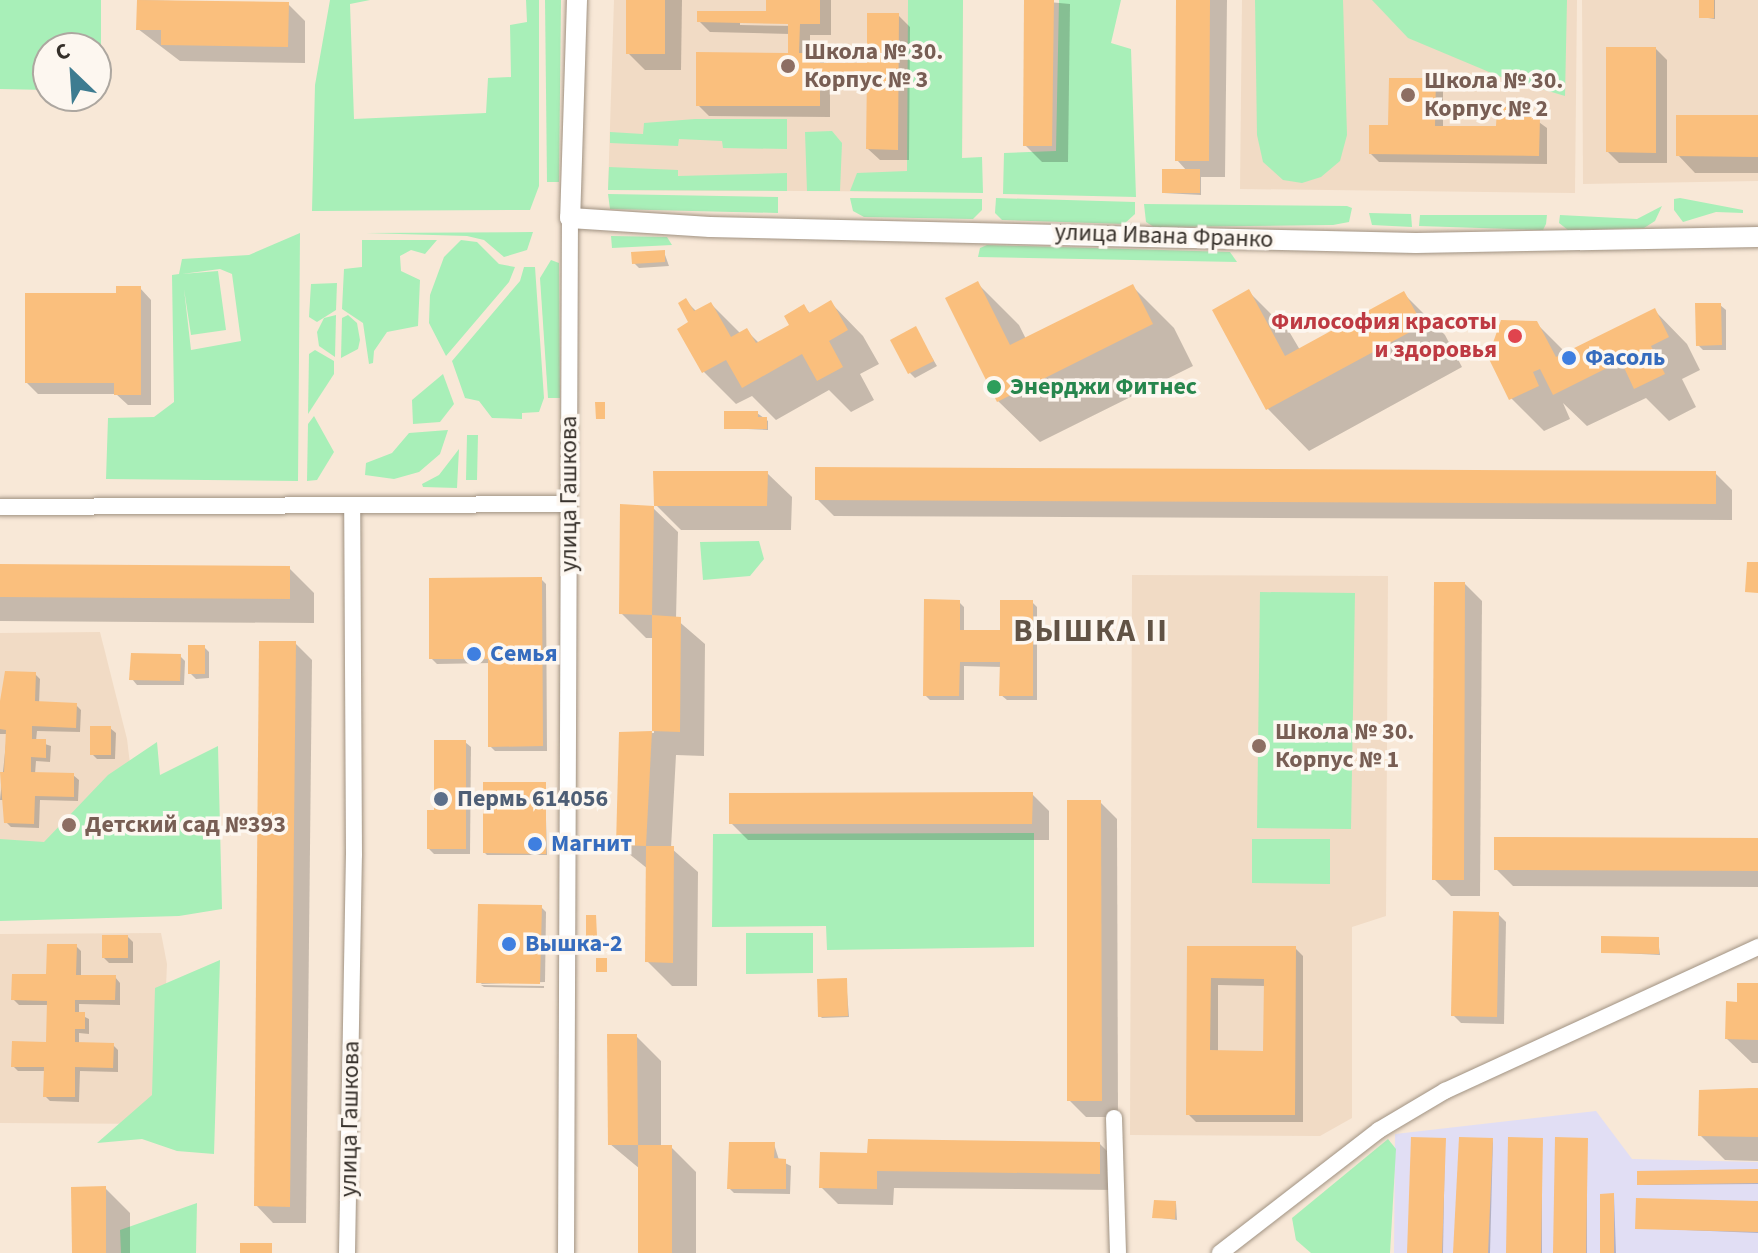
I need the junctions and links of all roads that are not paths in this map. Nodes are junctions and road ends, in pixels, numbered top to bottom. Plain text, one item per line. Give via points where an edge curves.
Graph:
1 (577, 0) edge
2 (570, 218) junction
3 (1758, 237) edge
4 (568, 504) junction
5 (352, 505) junction
6 (0, 507) edge
7 (1758, 947) edge
8 (1114, 1118) dead end
9 (347, 1253) edge
10 (566, 1253) edge
11 (1118, 1253) edge
12 (1220, 1253) edge

1 - 2 street, улица Гашкова
2 - 3 street, улица Ивана Франко via 710,227 1402,242
2 - 4 street, улица Гашкова
4 - 5 street
4 - 10 street, улица Гашкова
5 - 6 street
5 - 9 street, улица Гашкова via 354,886
7 - 12 street via 1445,1091 1379,1130
8 - 11 street

